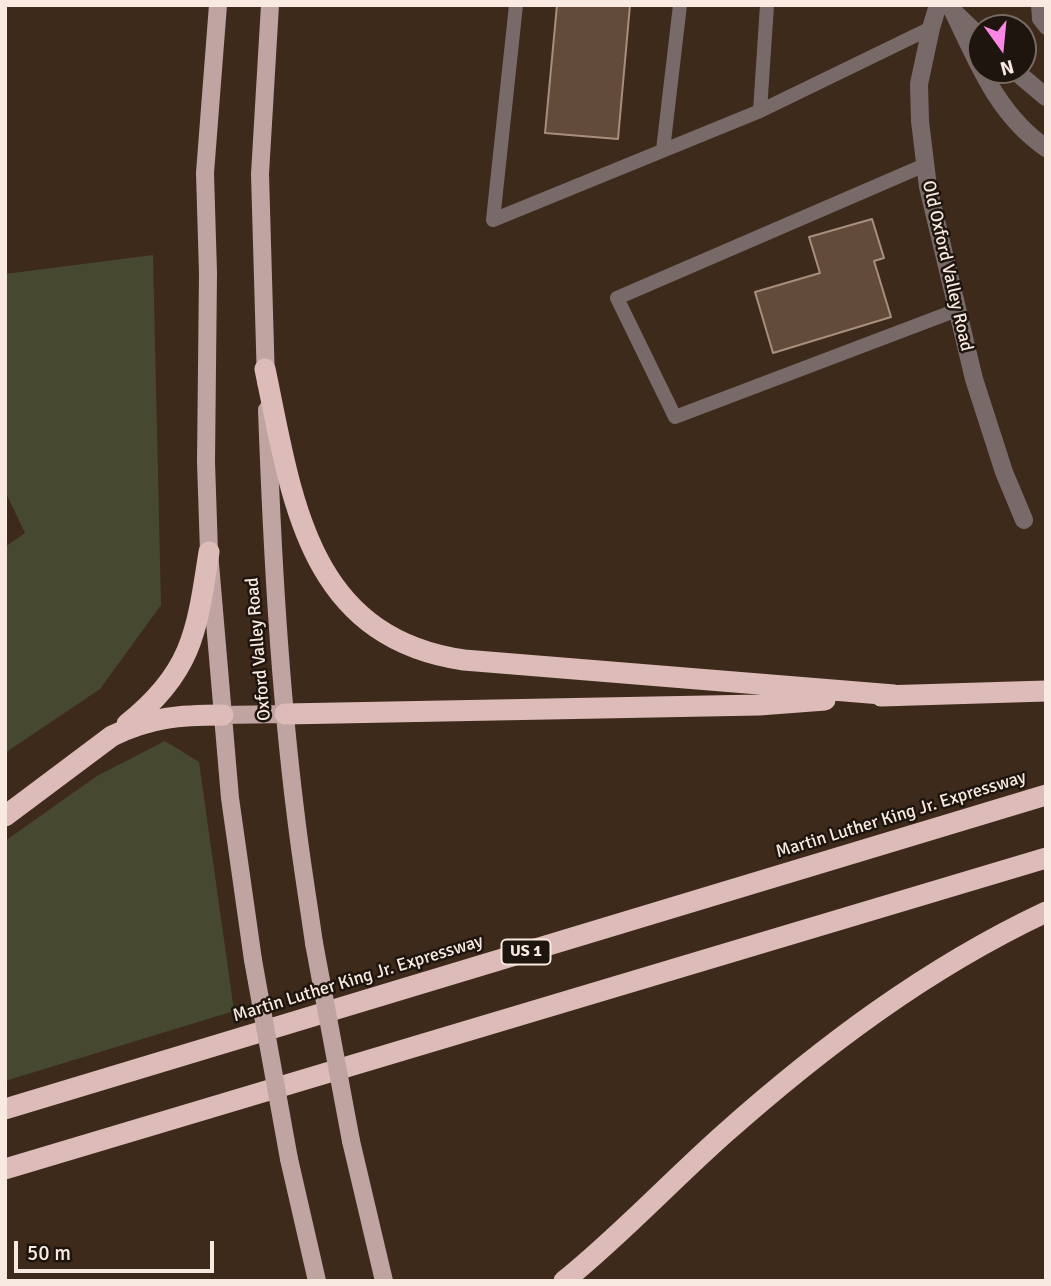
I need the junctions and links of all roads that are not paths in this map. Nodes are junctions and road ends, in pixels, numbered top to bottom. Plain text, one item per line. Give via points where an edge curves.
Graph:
1 (218, 5) edge
2 (270, 5) edge
3 (516, 5) edge
4 (680, 5) edge
5 (767, 5) edge
6 (1038, 5) edge
7 (948, 7) edge
8 (967, 25) edge
9 (931, 28) junction
10 (1046, 28) edge
11 (1031, 84) edge
12 (1046, 97) edge
13 (760, 111) junction
14 (1046, 148) edge
15 (663, 150) junction
16 (925, 165) junction
17 (957, 310) junction
18 (265, 369) junction
19 (1024, 520) dead end
20 (209, 552) junction
21 (1046, 691) edge
22 (894, 695) junction
23 (285, 714) junction
24 (223, 715) junction
25 (112, 736) junction
26 (1046, 795) edge
27 (5, 816) edge
28 (1046, 858) edge
29 (1046, 912) edge
30 (5, 1110) edge
31 (5, 1169) edge
32 (317, 1281) edge
33 (384, 1281) edge
34 (564, 1281) edge

1 - 20 main road via 205,173
2 - 18 main road, Oxford Valley Road via 260,174
3 - 15 lane via 493,219
4 - 15 lane
5 - 13 lane
6 - 10 lane via 1039,19
7 - 8 street
7 - 9 street, Old Oxford Valley Road
7 - 14 street via 986,83 1012,117
9 - 13 lane
9 - 16 street, Old Oxford Valley Road via 919,84
11 - 12 street
13 - 15 lane
16 - 17 street, Old Oxford Valley Road
16 - 17 lane via 617,298 675,417
17 - 19 street, Old Oxford Valley Road via 974,379
18 - 22 highway via 308,542 355,610 398,641 464,660
18 - 23 main road, Oxford Valley Road
20 - 24 main road
20 - 25 highway via 199,616 177,673 159,696
21 - 22 highway
22 - 23 highway via 759,705
23 - 24 main road
23 - 33 main road, Oxford Valley Road, bridge via 314,943 351,1141
24 - 25 highway via 161,718
24 - 32 main road, bridge via 253,960 289,1159
25 - 27 highway
26 - 30 highway, Martin Luther King Jr. Expressway / US 1
28 - 31 highway
29 - 34 highway via 924,979 830,1046 723,1135

